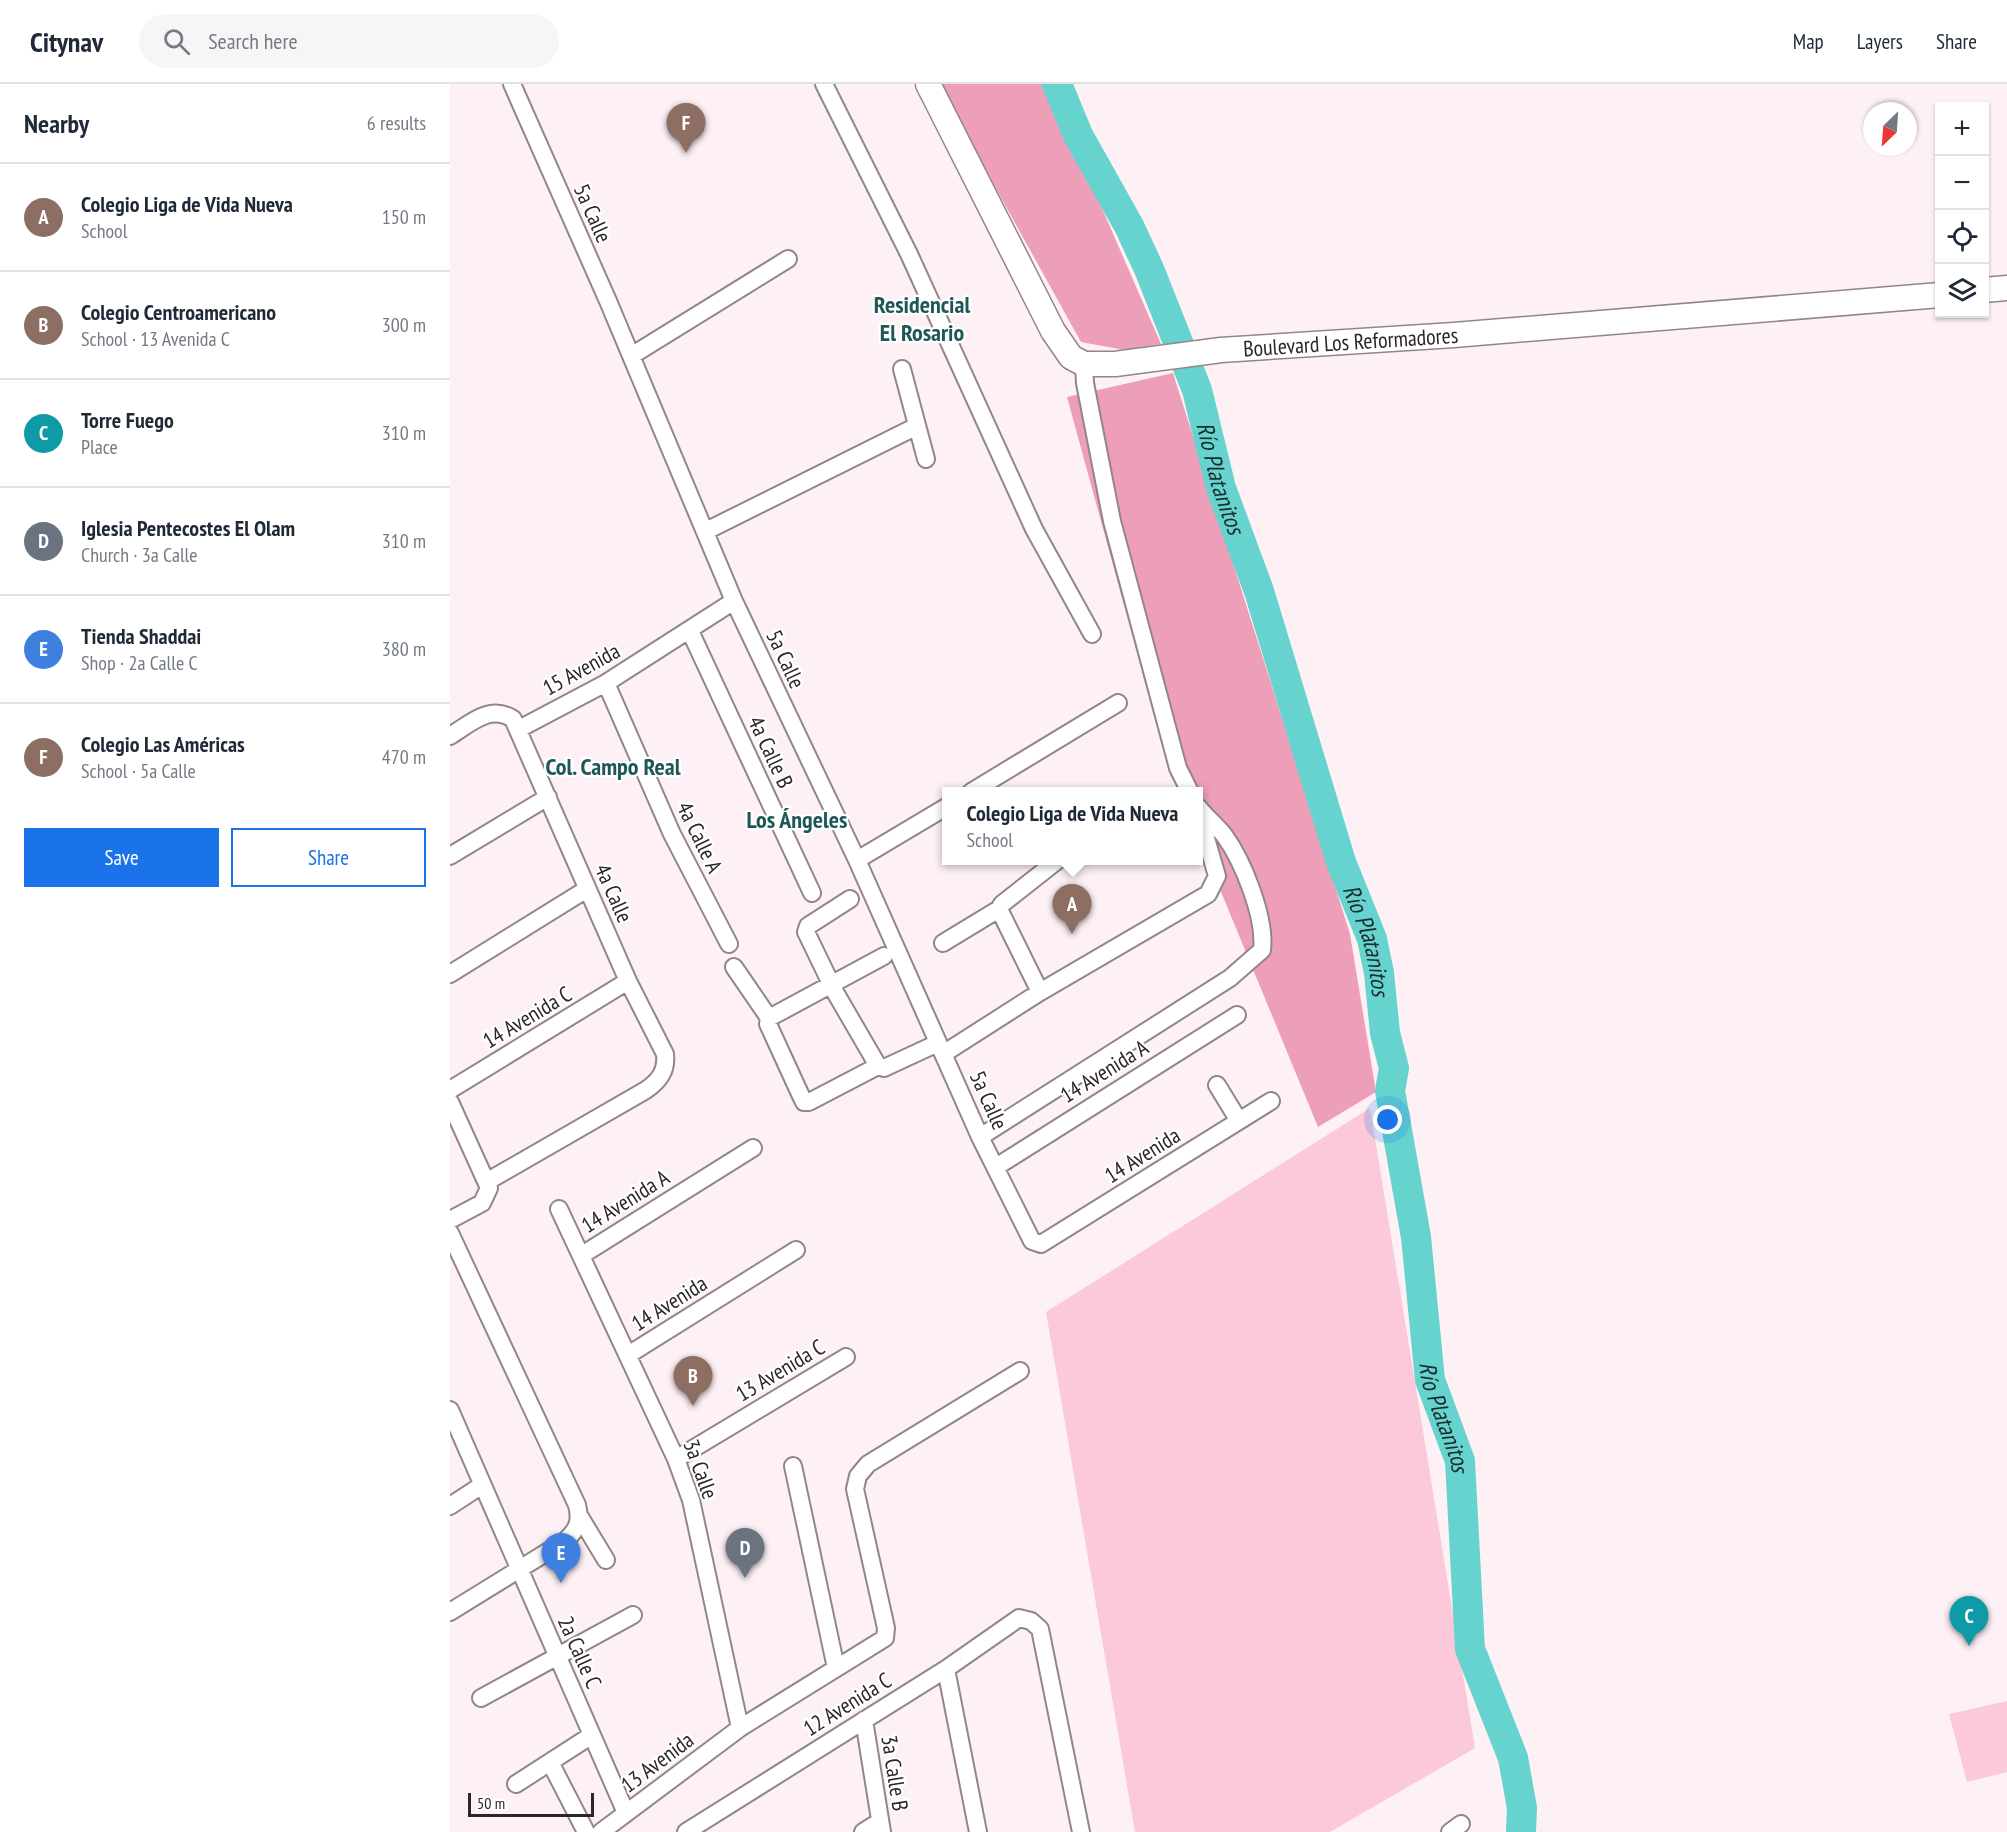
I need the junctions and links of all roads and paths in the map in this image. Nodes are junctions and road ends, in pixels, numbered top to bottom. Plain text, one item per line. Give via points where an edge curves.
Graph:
1 (512, 84) edge
2 (824, 84) edge
3 (928, 84) edge
4 (788, 259) dead end
5 (2007, 288) edge
6 (1989, 290) edge
7 (1935, 295) edge
8 (631, 356) junction
9 (1084, 364) junction
10 (902, 369) dead end
11 (917, 426) junction
12 (926, 459) dead end
13 (706, 531) junction
14 (734, 601) junction
15 (690, 631) junction
16 (1092, 634) dead end
17 (606, 683) junction
18 (1118, 703) dead end
19 (519, 729) junction
20 (450, 736) edge
21 (979, 787) edge
22 (1188, 787) edge
23 (548, 797) junction
24 (942, 809) edge
25 (1203, 814) edge
26 (1203, 827) edge
27 (450, 856) edge
28 (857, 860) junction
29 (1053, 865) edge
30 (588, 889) junction
31 (812, 893) dead end
32 (850, 899) dead end
33 (999, 909) junction
34 (943, 943) dead end
35 (729, 944) dead end
36 (884, 956) dead end
37 (734, 967) dead end
38 (450, 974) edge
39 (628, 981) junction
40 (832, 985) junction
41 (1040, 992) junction
42 (1237, 1015) dead end
43 (769, 1018) junction
44 (940, 1048) junction
45 (878, 1066) junction
46 (1217, 1085) dead end
47 (450, 1090) edge
48 (1271, 1101) dead end
49 (450, 1102) edge
50 (1239, 1121) junction
51 (980, 1137) junction
52 (753, 1148) dead end
53 (996, 1167) junction
54 (487, 1189) junction
55 (559, 1209) dead end
56 (450, 1220) edge
57 (450, 1233) edge
58 (1036, 1244) joint
59 (796, 1250) dead end
60 (582, 1255) junction
61 (628, 1355) junction
62 (846, 1357) dead end
63 (1020, 1371) dead end
64 (451, 1412) edge
65 (676, 1459) junction
66 (793, 1466) dead end
67 (482, 1485) junction
68 (450, 1506) edge
69 (579, 1521) junction
70 (606, 1560) dead end
71 (519, 1569) junction
72 (450, 1612) edge
73 (633, 1615) dead end
74 (557, 1654) junction
75 (836, 1668) junction
76 (946, 1669) junction
77 (481, 1698) dead end
78 (864, 1720) junction
79 (740, 1728) junction
80 (592, 1735) junction
81 (550, 1762) junction
82 (516, 1784) dead end
83 (626, 1813) junction
84 (880, 1827) edge
85 (586, 1832) edge
86 (600, 1832) edge
87 (686, 1832) edge
88 (863, 1832) edge
89 (978, 1832) edge
90 (1081, 1832) edge

1 - 8 street, 5a Calle
2 - 16 street via 909,254 1034,529
3 - 9 main road via 1053,331 1071,357
4 - 8 street
5 - 6 main road
7 - 9 main road, Boulevard Los Reformadores
8 - 13 street, 5a Calle
9 - 22 street via 1112,521 1178,768
10 - 11 street
11 - 12 street
11 - 13 street
13 - 14 street, 5a Calle
14 - 15 street, 15 Avenida
14 - 28 street, 5a Calle
15 - 17 street, 15 Avenida
15 - 31 street, 4a Calle B
17 - 19 street, 15 Avenida
17 - 35 street, 4a Calle A via 672,834
18 - 21 street
19 - 20 street via 506,714 488,713
19 - 23 street, 4a Calle
23 - 27 street
23 - 30 street, 4a Calle
24 - 28 street
25 - 51 street via 1225,836 1248,881 1264,936 1262,950 1230,978
26 - 41 street via 1217,876 1208,894
28 - 44 street, 5a Calle
29 - 33 street
30 - 38 street
30 - 39 street, 4a Calle
32 - 40 street via 808,926 806,932
33 - 34 street
33 - 41 street
36 - 40 street
37 - 43 street
39 - 47 street, 14 Avenida C
39 - 54 street, 4a Calle via 665,1054 663,1073 646,1090
40 - 43 street
40 - 45 street
41 - 44 street
42 - 53 street, 14 Avenida A
43 - 45 street via 768,1024 804,1102
44 - 45 street via 884,1068
44 - 51 street, 5a Calle
46 - 50 street
48 - 50 street, 14 Avenida
49 - 54 street
50 - 58 street, 14 Avenida
51 - 53 street, 5a Calle
52 - 60 street, 14 Avenida A
53 - 58 street, 5a Calle
54 - 56 street via 476,1207
55 - 60 street, 3a Calle
57 - 69 street via 572,1494
59 - 61 street, 14 Avenida
60 - 61 street, 3a Calle
61 - 65 street, 3a Calle
62 - 65 street, 13 Avenida C
63 - 75 street, 13 Avenida via 868,1464 858,1476 855,1489 887,1633
64 - 67 street, 2a Calle C
65 - 79 street, 3a Calle via 691,1500
66 - 75 street
67 - 68 street
67 - 71 street, 2a Calle C
69 - 70 street
69 - 71 street via 565,1540
71 - 72 street
71 - 74 street, 2a Calle C
73 - 74 street
74 - 77 street
74 - 80 street, 2a Calle C
75 - 79 street, 13 Avenida
76 - 78 street, 12 Avenida C
76 - 89 street
76 - 90 street, 12 Avenida C via 1019,1618 1040,1629
78 - 84 street, 3a Calle B
78 - 87 street, 12 Avenida C
79 - 83 street, 13 Avenida
80 - 81 street
80 - 83 street, 2a Calle C
81 - 82 street
81 - 85 street
83 - 86 street, 13 Avenida
84 - 88 street

